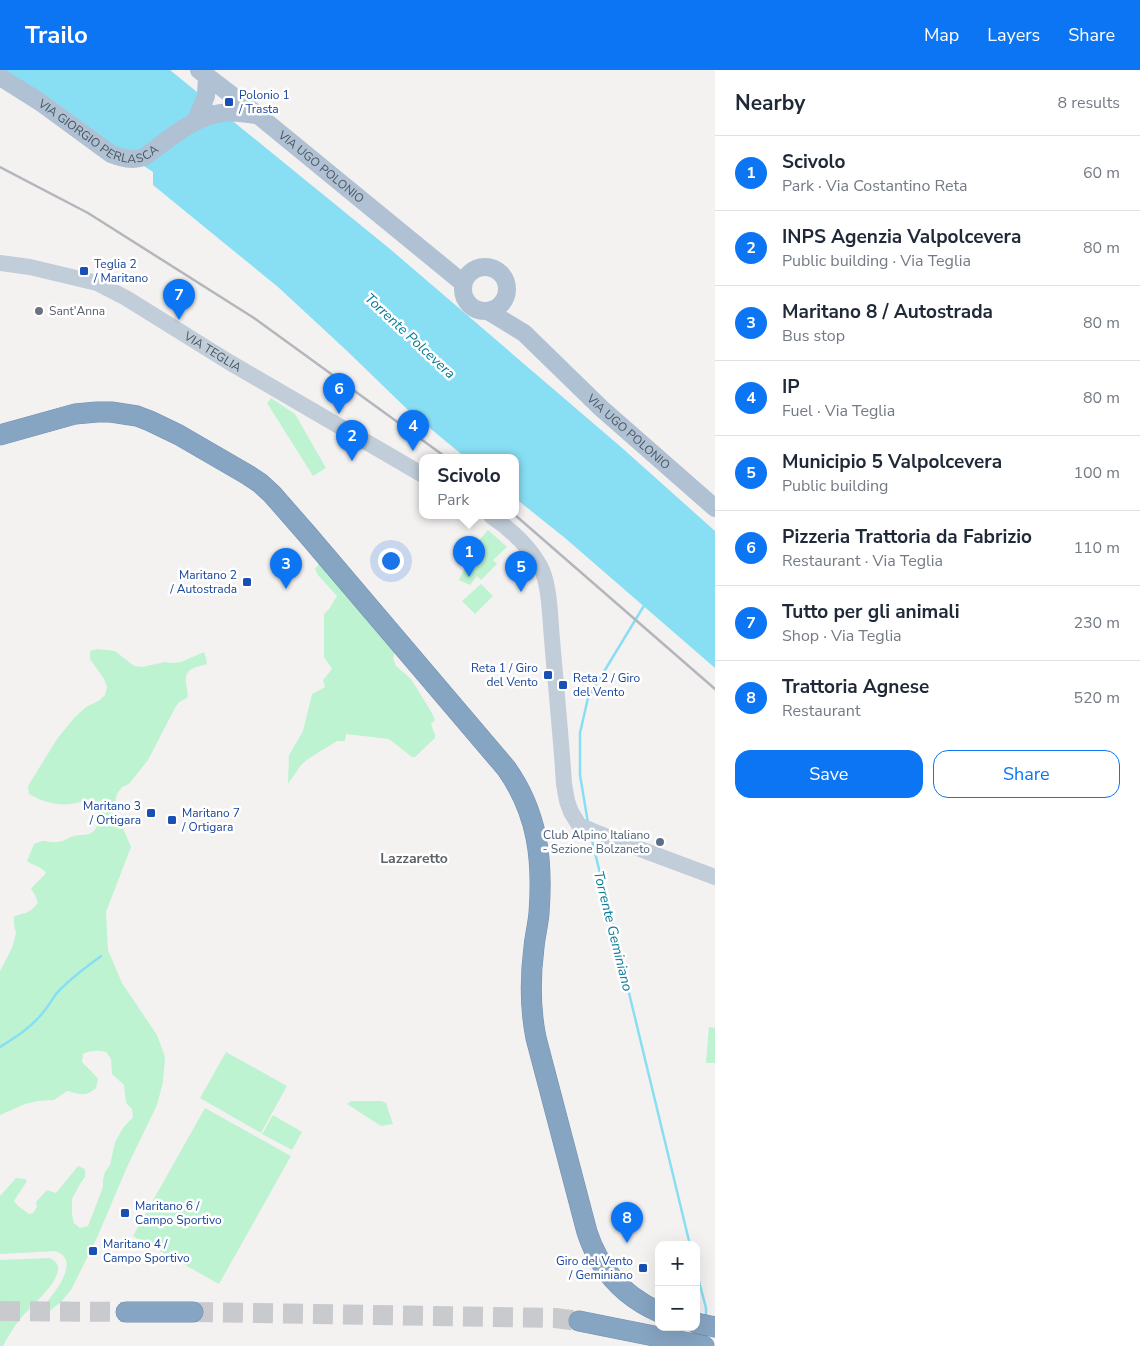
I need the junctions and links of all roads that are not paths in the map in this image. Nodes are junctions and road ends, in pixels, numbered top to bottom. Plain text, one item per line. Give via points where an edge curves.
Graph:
1 (0, 77) edge
2 (205, 77) edge
3 (258, 116) junction
4 (196, 120) junction
5 (0, 263) edge
6 (467, 277) junction
7 (505, 297) junction
8 (488, 311) junction
9 (524, 333) junction
10 (0, 435) edge
11 (419, 473) edge
12 (715, 508) edge
13 (495, 519) edge
14 (715, 877) edge
15 (655, 1310) edge
16 (126, 1312) tunnel mouth
17 (193, 1312) tunnel mouth
18 (579, 1321) tunnel mouth
19 (700, 1324) edge
20 (715, 1327) edge
21 (704, 1346) edge

1 - 4 main road, VIA GIORGIO PERLASCA via 111,154 122,158 136,160 144,157
2 - 3 main road, VIA UGO POLONIO
2 - 4 main road via 206,96
3 - 4 main road, VIA GIORGIO PERLASCA via 222,112
3 - 6 main road, VIA UGO POLONIO via 441,266
5 - 11 main road, VIA TEGLIA via 35,268 104,286
6 - 7 main road, VIA UGO POLONIO via 477,267 492,267 503,276 507,290
6 - 8 main road, VIA UGO POLONIO via 462,290 464,298 474,308
7 - 8 main road via 501,304
7 - 9 main road, VIA UGO POLONIO
8 - 9 main road, VIA UGO POLONIO
9 - 12 main road, VIA UGO POLONIO via 601,408
10 - 15 highway via 86,412 137,416 179,435 254,479 272,494 330,560 506,768 524,796 536,833 540,872 530,998 532,1018 587,1232 603,1267 630,1294
13 - 14 main road via 523,544 545,578 567,801 577,824
16 - 17 highway
18 - 21 highway
19 - 20 highway

